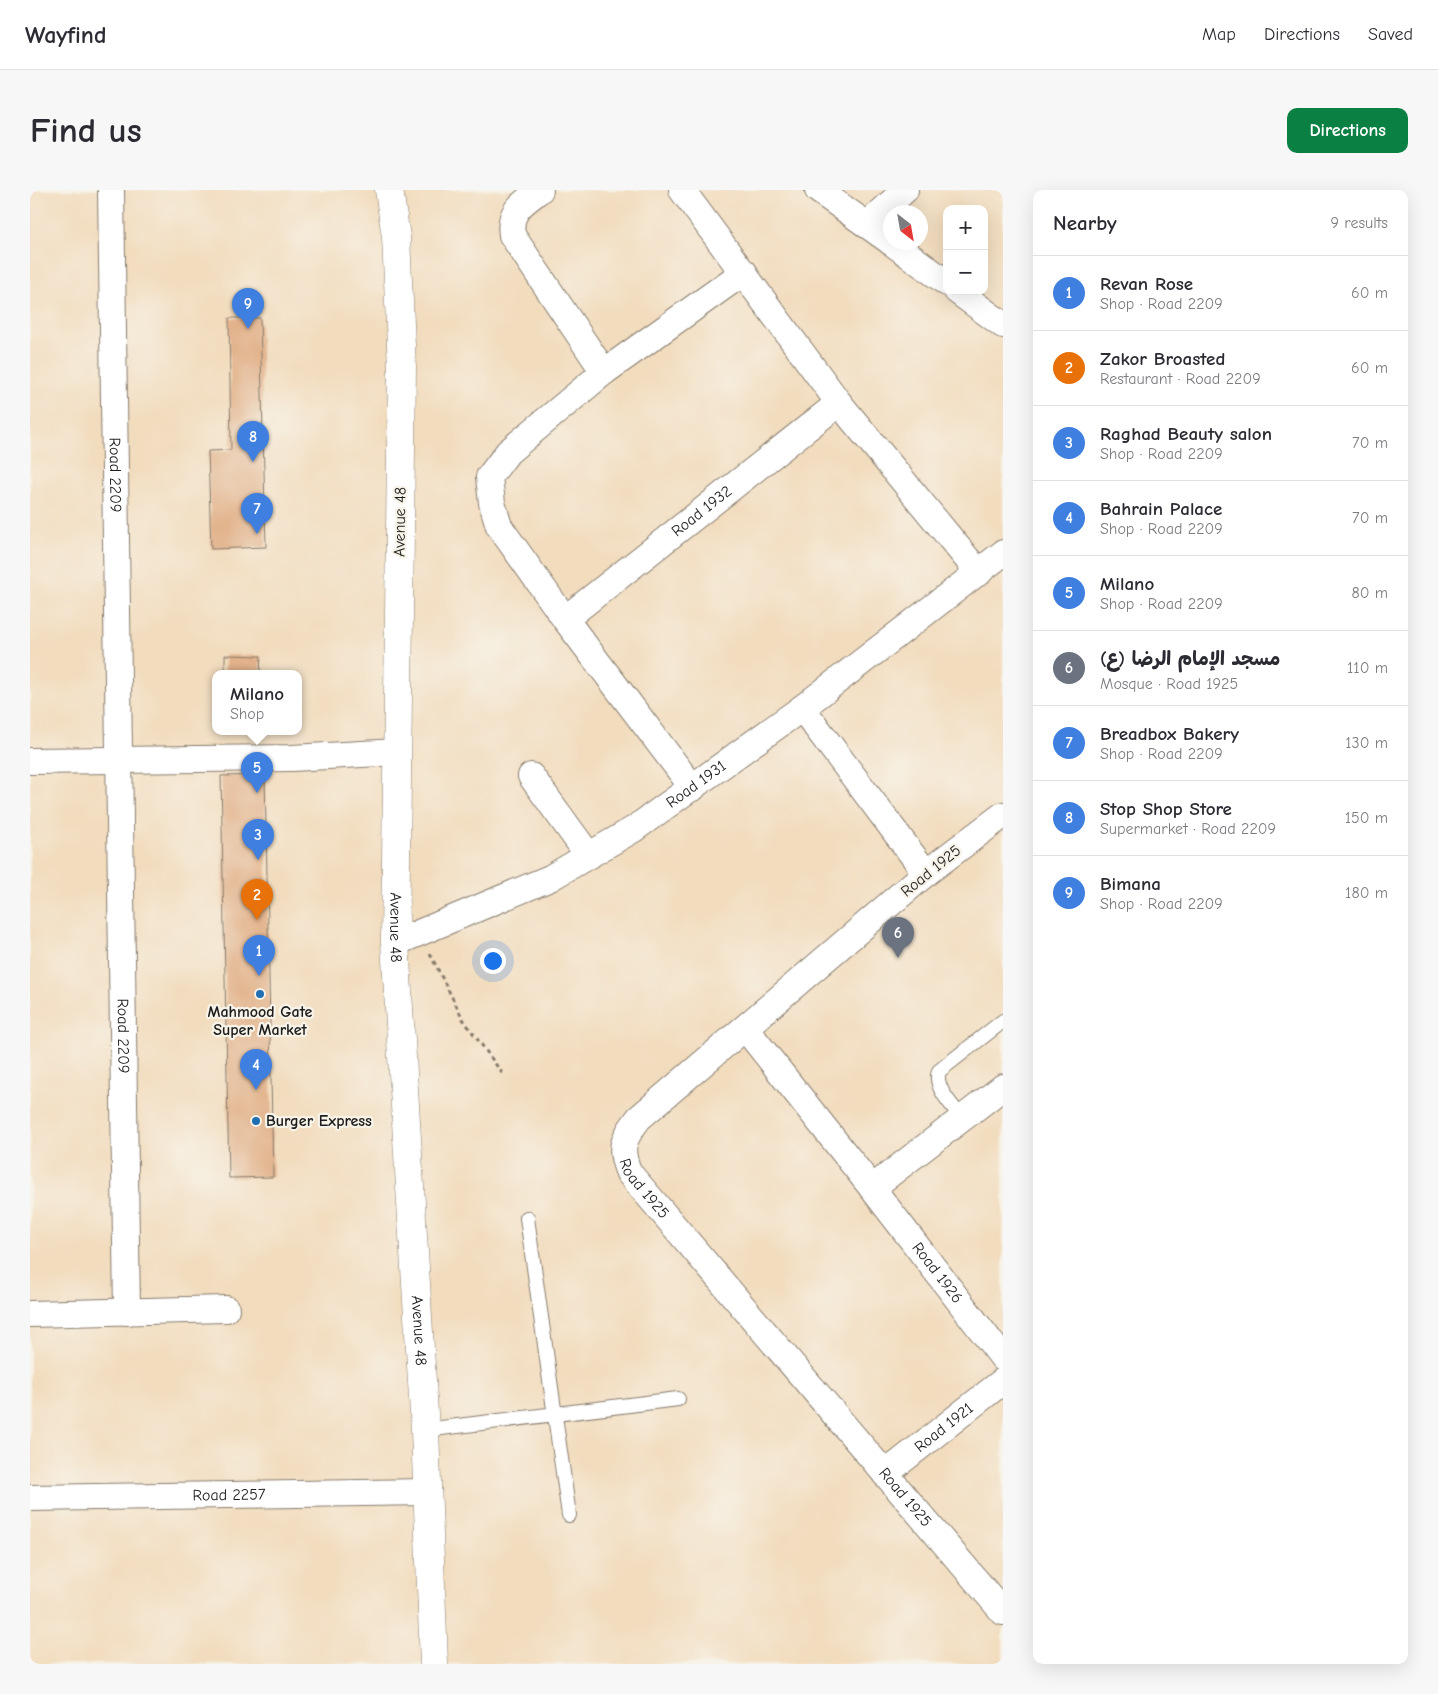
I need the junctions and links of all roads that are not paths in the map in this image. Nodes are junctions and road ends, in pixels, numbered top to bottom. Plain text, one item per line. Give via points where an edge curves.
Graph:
1 (111, 190) edge
2 (389, 190) edge
3 (540, 190) edge
4 (682, 190) edge
5 (818, 190) edge
6 (905, 190) edge
7 (868, 225) junction
8 (883, 236) edge
9 (902, 250) edge
10 (744, 272) junction
11 (943, 281) edge
12 (962, 295) edge
13 (1003, 325) edge
14 (604, 372) junction
15 (839, 403) junction
16 (1003, 552) edge
17 (979, 573) junction
18 (565, 619) junction
19 (802, 708) junction
20 (397, 752) junction
21 (119, 760) junction
22 (30, 761) edge
23 (531, 776) dead end
24 (693, 788) junction
25 (1003, 815) edge
26 (589, 856) junction
27 (926, 873) junction
28 (407, 938) junction
29 (1003, 1021) edge
30 (746, 1029) junction
31 (1003, 1087) edge
32 (962, 1118) junction
33 (872, 1188) junction
34 (527, 1218) dead end
35 (226, 1309) dead end
36 (127, 1312) junction
37 (30, 1314) edge
38 (1003, 1358) edge
39 (1003, 1381) edge
40 (678, 1399) dead end
41 (555, 1414) junction
42 (425, 1430) junction
43 (885, 1474) junction
44 (428, 1492) junction
45 (30, 1498) edge
46 (569, 1515) dead end
47 (1003, 1612) edge
48 (434, 1664) edge

1 - 21 street, Road 2209
2 - 20 street, Avenue 48 via 396,237 402,367
3 - 14 street via 518,206 512,216 512,235
4 - 10 street
5 - 7 street
6 - 7 street
7 - 8 street
9 - 11 street
10 - 14 street
10 - 15 street
12 - 13 street
14 - 18 street via 508,452 490,477 492,503 499,526
15 - 17 street
15 - 18 street, Road 1932
16 - 17 street, Road 1931
17 - 19 street, Road 1931
18 - 24 street
19 - 24 street, Road 1931
19 - 27 street
20 - 21 street via 292,758
20 - 28 street, Avenue 48
21 - 22 street
21 - 36 street, Road 2209
23 - 26 street
24 - 26 street, Road 1931
25 - 27 street, Road 1925
26 - 28 street, Road 1931 via 550,878
27 - 30 street, Road 1925
28 - 42 street, Avenue 48
29 - 32 lane via 943,1067 937,1076 939,1087
30 - 33 street, Road 1926
30 - 43 street, Road 1925 via 639,1118 622,1145 623,1160 629,1173
31 - 32 street
32 - 33 street
33 - 38 street, Road 1926
34 - 41 lane
35 - 36 street
36 - 37 street
39 - 43 street, Road 1921
40 - 41 lane
41 - 42 lane
41 - 46 lane
42 - 44 street, Avenue 48
43 - 47 street, Road 1925
44 - 45 street, Road 2257
44 - 48 street, Avenue 48

